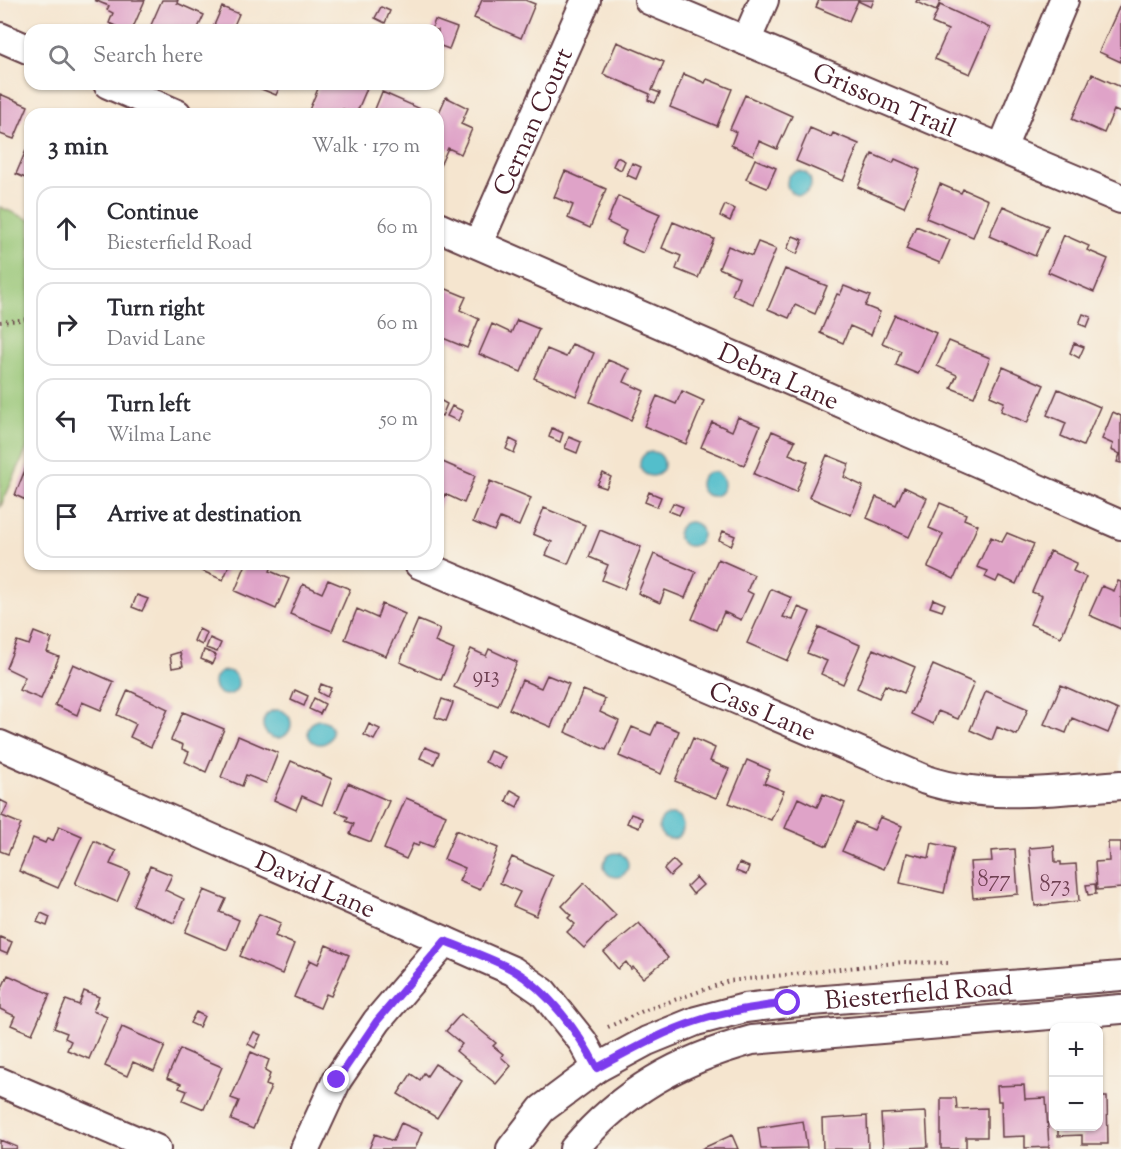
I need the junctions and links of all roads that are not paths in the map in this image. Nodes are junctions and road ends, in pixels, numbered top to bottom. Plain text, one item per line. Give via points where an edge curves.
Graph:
1 (586, 0) edge
2 (649, 0) edge
3 (764, 0) edge
4 (1064, 0) edge
5 (0, 37) edge
6 (746, 41) junction
7 (24, 47) edge
8 (122, 90) edge
9 (163, 108) edge
10 (1002, 148) junction
11 (1121, 199) edge
12 (444, 230) edge
13 (478, 244) junction
14 (1121, 525) edge
15 (433, 570) edge
16 (0, 745) edge
17 (1121, 785) edge
18 (445, 941) junction
19 (1121, 976) edge
20 (1121, 1009) edge
21 (597, 1068) junction
22 (0, 1082) edge
23 (156, 1149) edge
24 (305, 1149) edge
25 (511, 1149) edge
26 (574, 1149) edge

1 - 13 street, Cernan Court
2 - 6 street, Grissom Trail
3 - 6 street
4 - 10 street
5 - 7 street
6 - 10 street, Grissom Trail
8 - 9 street
10 - 11 street, Grissom Trail
12 - 13 street, Debra Lane
13 - 14 street, Debra Lane
15 - 17 street, Cass Lane via 951,788 1007,794
16 - 18 street, David Lane
18 - 21 street, David Lane via 513,971 543,992 583,1042
18 - 24 street via 377,1021 337,1080
19 - 21 street, Biesterfield Road via 746,1008 696,1021
20 - 26 street, Biesterfield Road via 752,1040 682,1064 643,1086
21 - 25 street, Biesterfield Road via 542,1109
22 - 23 street

